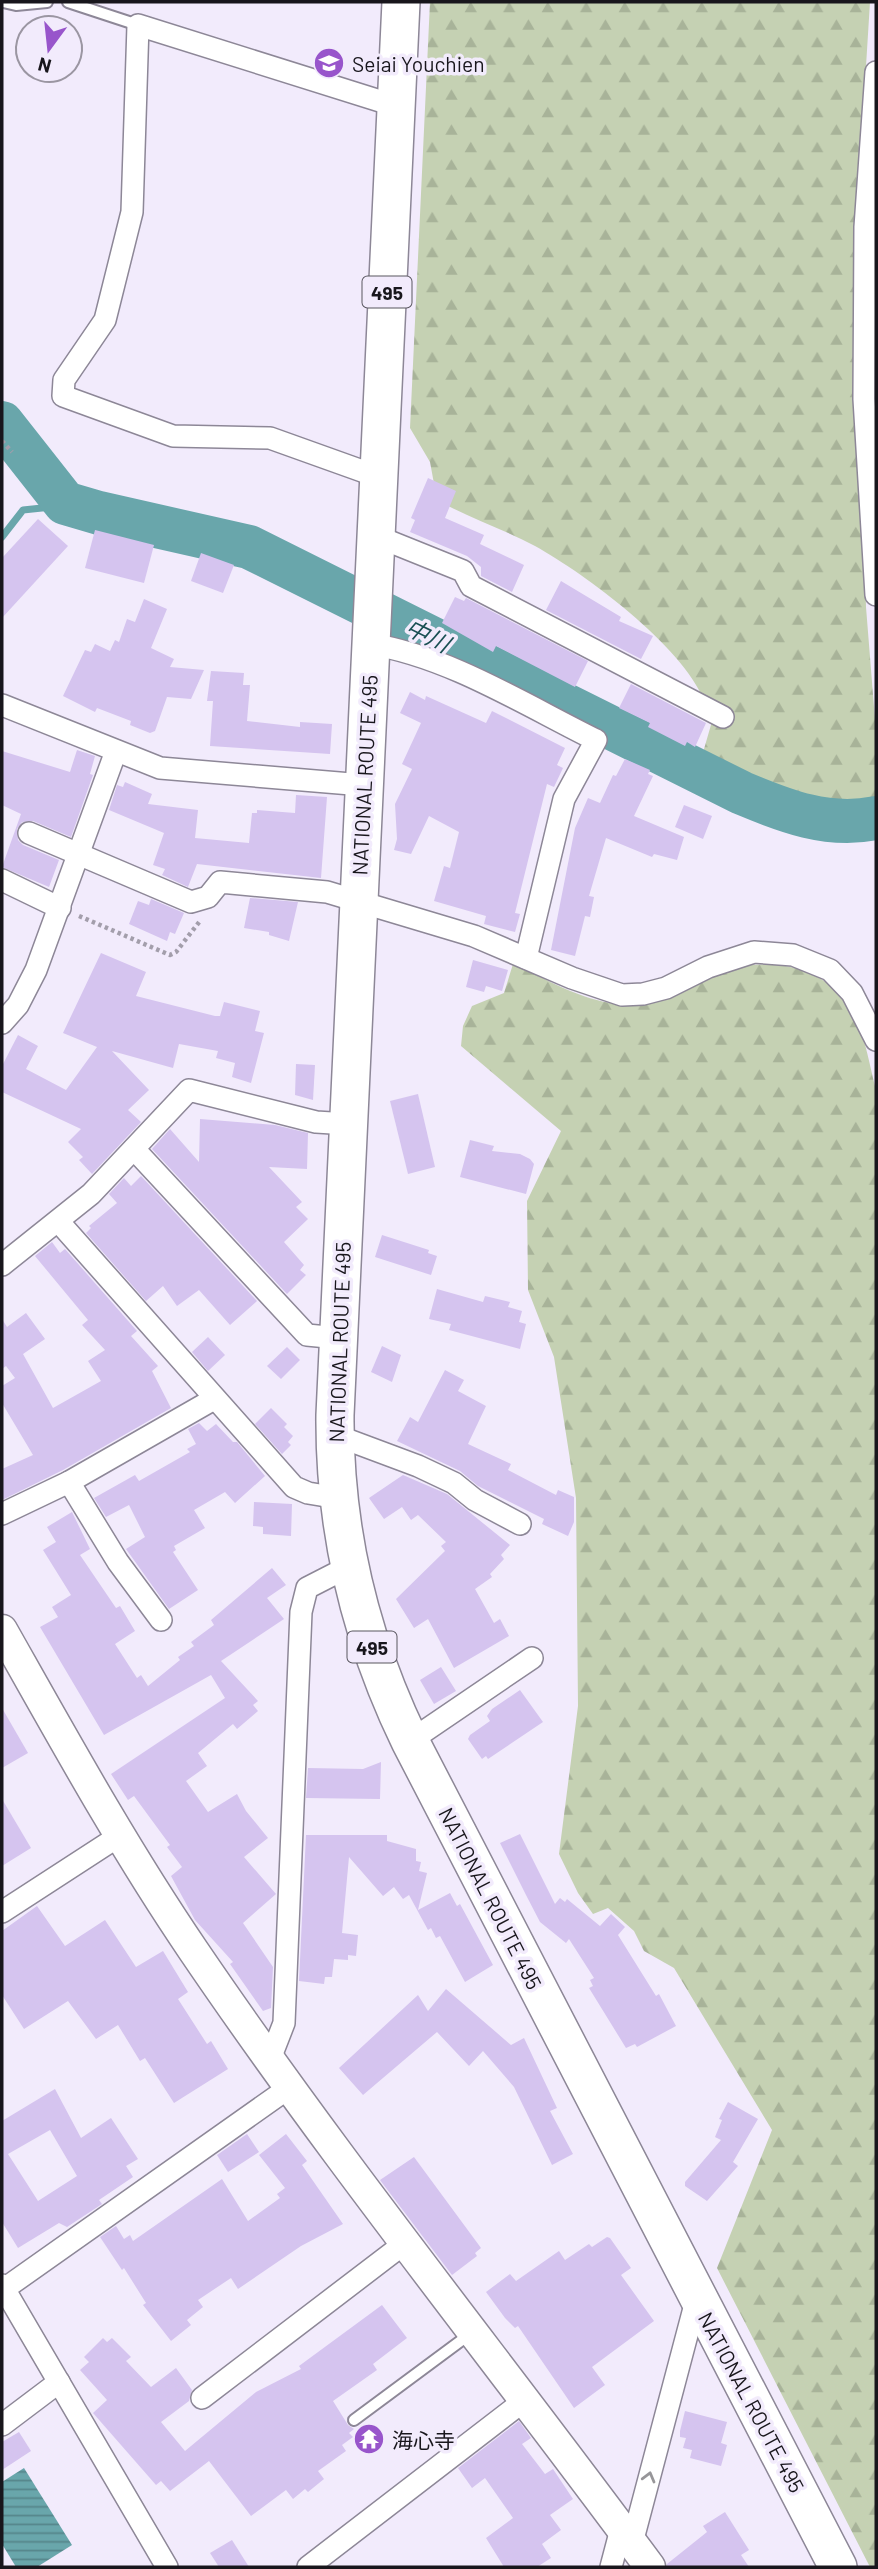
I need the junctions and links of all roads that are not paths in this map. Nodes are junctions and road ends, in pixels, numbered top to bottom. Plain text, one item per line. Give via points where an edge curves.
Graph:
1 (3, 2) edge
2 (47, 2) edge
3 (68, 2) edge
4 (401, 2) edge
5 (138, 24) junction
6 (876, 72) edge
7 (396, 106) junction
8 (379, 477) junction
9 (376, 536) junction
10 (876, 595) edge
11 (371, 632) junction
12 (2, 705) edge
13 (723, 717) dead end
14 (116, 751) junction
15 (363, 785) junction
16 (29, 833) dead end
17 (79, 856) junction
18 (2, 880) edge
19 (357, 902) junction
20 (60, 908) junction
21 (526, 958) junction
22 (2, 1023) edge
23 (876, 1040) edge
24 (348, 1124) junction
25 (134, 1149) junction
26 (58, 1221) junction
27 (2, 1265) edge
28 (338, 1338) junction
29 (214, 1399) junction
30 (335, 1435) junction
31 (69, 1482) junction
32 (338, 1498) junction
33 (2, 1514) edge
34 (520, 1524) dead end
35 (348, 1567) junction
36 (161, 1620) dead end
37 (2, 1630) edge
38 (532, 1658) dead end
39 (410, 1741) junction
40 (119, 1836) junction
41 (2, 1912) edge
42 (270, 2059) junction
43 (290, 2087) junction
44 (405, 2243) junction
45 (3, 2287) edge
46 (697, 2297) junction
47 (473, 2332) junction
48 (59, 2382) junction
49 (202, 2398) dead end
50 (525, 2400) junction
51 (354, 2420) dead end
52 (2, 2425) edge
53 (627, 2536) junction
54 (167, 2567) edge
55 (308, 2567) edge
56 (611, 2567) edge
57 (650, 2567) edge
58 (838, 2567) edge

1 - 2 lane
3 - 5 lane
4 - 7 highway, NATIONAL ROUTE 495 / 495
5 - 7 street
5 - 8 street via 132,212 105,320 64,380 64,396 173,436 270,438
6 - 10 street via 865,227 864,399
7 - 8 highway, NATIONAL ROUTE 495 / 495
8 - 9 highway, NATIONAL ROUTE 495 / 495
9 - 11 highway, NATIONAL ROUTE 495 / 495
9 - 13 street via 463,571 471,586
11 - 15 highway, NATIONAL ROUTE 495 / 495
11 - 21 street via 596,740 564,799
12 - 14 street
14 - 15 street via 160,768
14 - 17 street
15 - 19 highway, NATIONAL ROUTE 495 / 495
16 - 17 street
17 - 19 street via 191,902 208,897 220,882 327,892
17 - 20 street
18 - 20 street
19 - 21 street via 474,936
19 - 24 highway, NATIONAL ROUTE 495 / 495
20 - 22 street via 36,970 18,1005
21 - 23 street via 622,995 666,988 708,967 754,952 793,955 830,970 845,985
24 - 25 street via 316,1122 189,1090
24 - 28 highway, NATIONAL ROUTE 495 / 495
25 - 26 street
25 - 28 street via 307,1335
26 - 27 street
26 - 29 street
28 - 30 highway, NATIONAL ROUTE 495 / 495
29 - 31 street
29 - 32 street via 294,1487
30 - 32 highway, NATIONAL ROUTE 495 / 495
30 - 34 street via 454,1483
31 - 33 street
31 - 36 street via 118,1562
32 - 35 highway, NATIONAL ROUTE 495 / 495
35 - 39 highway, NATIONAL ROUTE 495 / 495 via 382,1679
35 - 42 street via 307,1588 302,1612 284,2023
37 - 40 street
38 - 39 street
39 - 46 highway, NATIONAL ROUTE 495 / 495
40 - 41 street
40 - 42 street
42 - 43 street
43 - 44 street
43 - 45 street
44 - 47 street
44 - 49 street
45 - 48 street
53 -> 46 street
46 - 58 highway, NATIONAL ROUTE 495 / 495
47 - 50 street
47 - 51 lane
48 - 52 street
48 - 54 street
50 - 53 street
50 - 55 street
53 - 56 street
53 - 57 street

